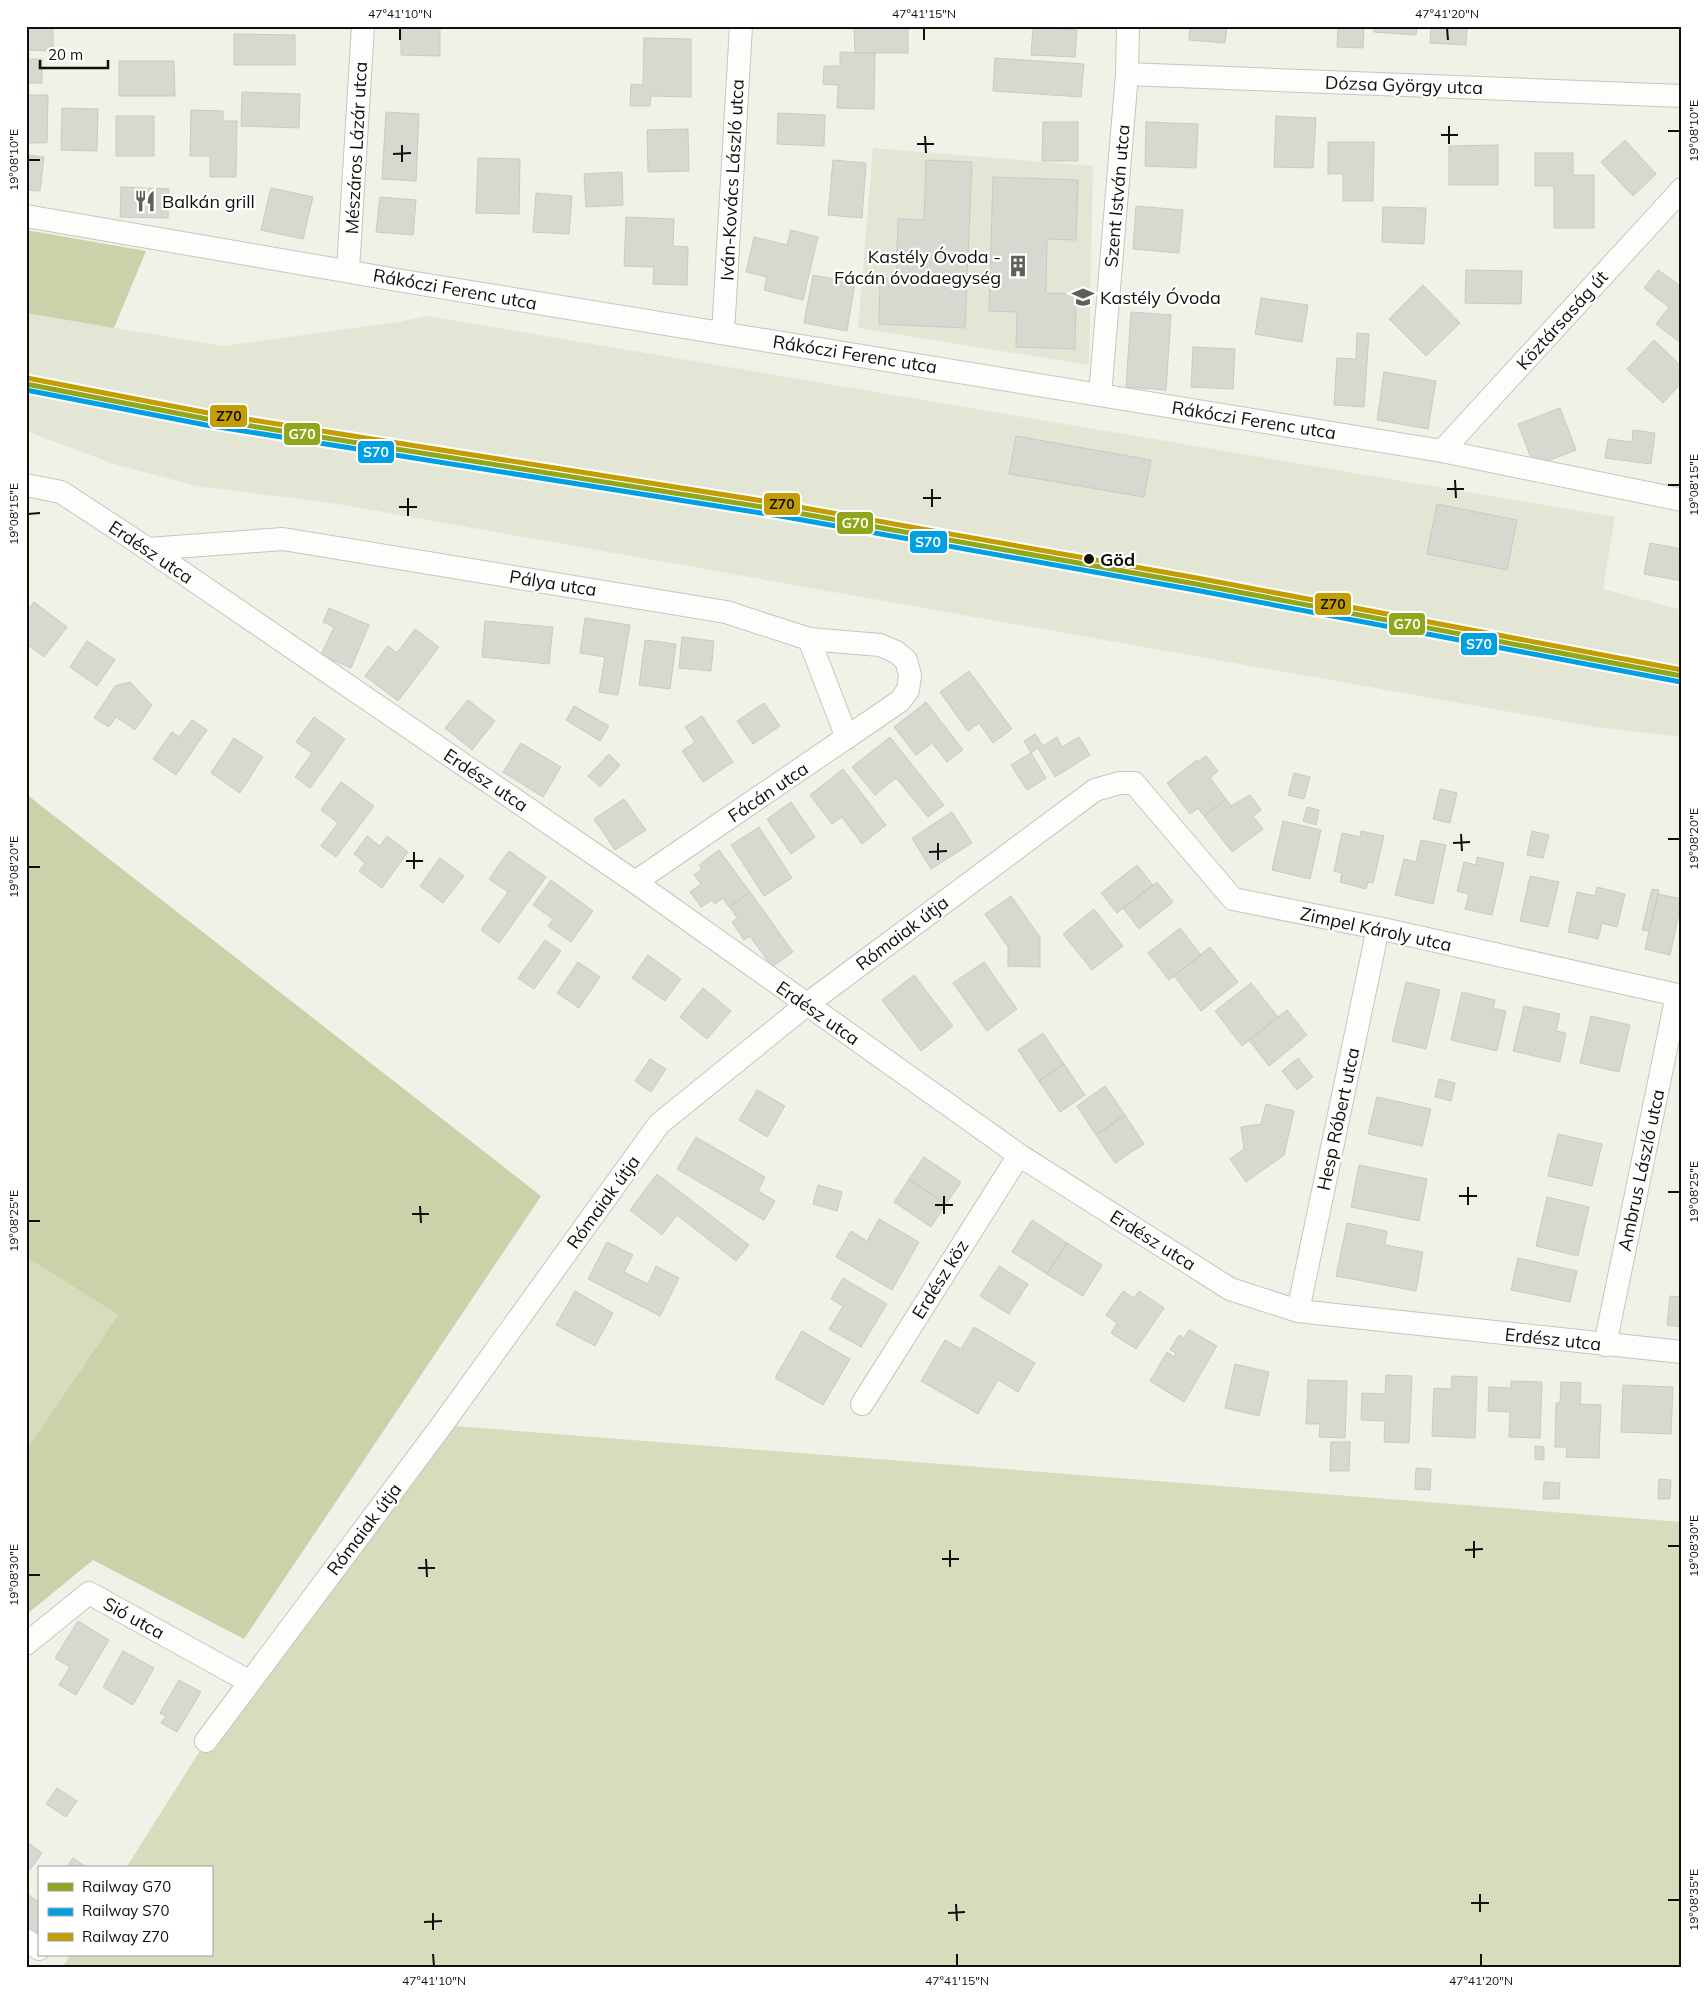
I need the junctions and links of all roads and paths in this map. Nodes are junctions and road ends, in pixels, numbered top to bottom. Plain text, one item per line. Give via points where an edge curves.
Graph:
1 (363, 26) edge
2 (740, 26) edge
3 (1128, 26) edge
4 (1126, 74) junction
5 (1682, 96) edge
6 (1682, 189) edge
7 (26, 216) edge
8 (348, 270) junction
9 (723, 333) junction
10 (1100, 395) junction
11 (1442, 451) junction
12 (26, 485) edge
13 (1682, 500) edge
14 (148, 549) junction
15 (809, 639) junction
16 (900, 701) joint
17 (847, 738) junction
18 (1119, 784) joint
19 (635, 882) junction
20 (1378, 928) junction
21 (1679, 996) edge
22 (806, 1005) junction
23 (1019, 1155) junction
24 (1298, 1311) junction
25 (1605, 1345) junction
26 (1682, 1352) edge
27 (862, 1404) dead end
28 (26, 1644) edge
29 (250, 1682) junction
30 (206, 1741) dead end
31 (26, 1940) edge
32 (38, 1948) edge

1 - 8 street, Mészáros Lázár utca
2 - 9 street, Iván-Kovács László utca
3 - 4 street, Szent István utca
4 - 5 street, Dózsa György utca
4 - 10 street, Szent István utca
6 - 11 street, Köztársaság út
7 - 8 street, Rákóczi Ferenc utca
8 - 9 street, Rákóczi Ferenc utca
9 - 10 street, Rákóczi Ferenc utca
10 - 11 street, Rákóczi Ferenc utca
11 - 13 street, Rákóczi Ferenc utca
12 - 14 street, Erdész utca via 61,492
14 - 15 street, Pálya utca via 283,539 726,612
14 - 19 street, Erdész utca
15 - 16 street, Pálya utca via 880,645 896,652 906,660 910,674 908,690
15 - 17 street
16 - 17 street, Fácán utca
17 - 19 street, Fácán utca
18 - 20 street, Zimpel Károly utca via 1134,783 1233,899
18 - 22 street, Rómaiak útja via 1094,790
19 - 22 street, Erdész utca
20 - 21 street, Zimpel Károly utca
20 - 24 street, Hesp Róbert utca
21 - 25 street, Ambrus László utca
22 - 23 street, Erdész utca
22 - 29 street, Rómaiak útja via 659,1124 442,1425
23 - 24 street, Erdész utca via 1230,1289
23 - 27 street, Erdész köz
24 - 25 street, Erdész utca
25 - 26 street, Erdész utca
28 - 29 street, Sió utca via 89,1593
29 - 30 street, Rómaiak útja
31 - 32 street

